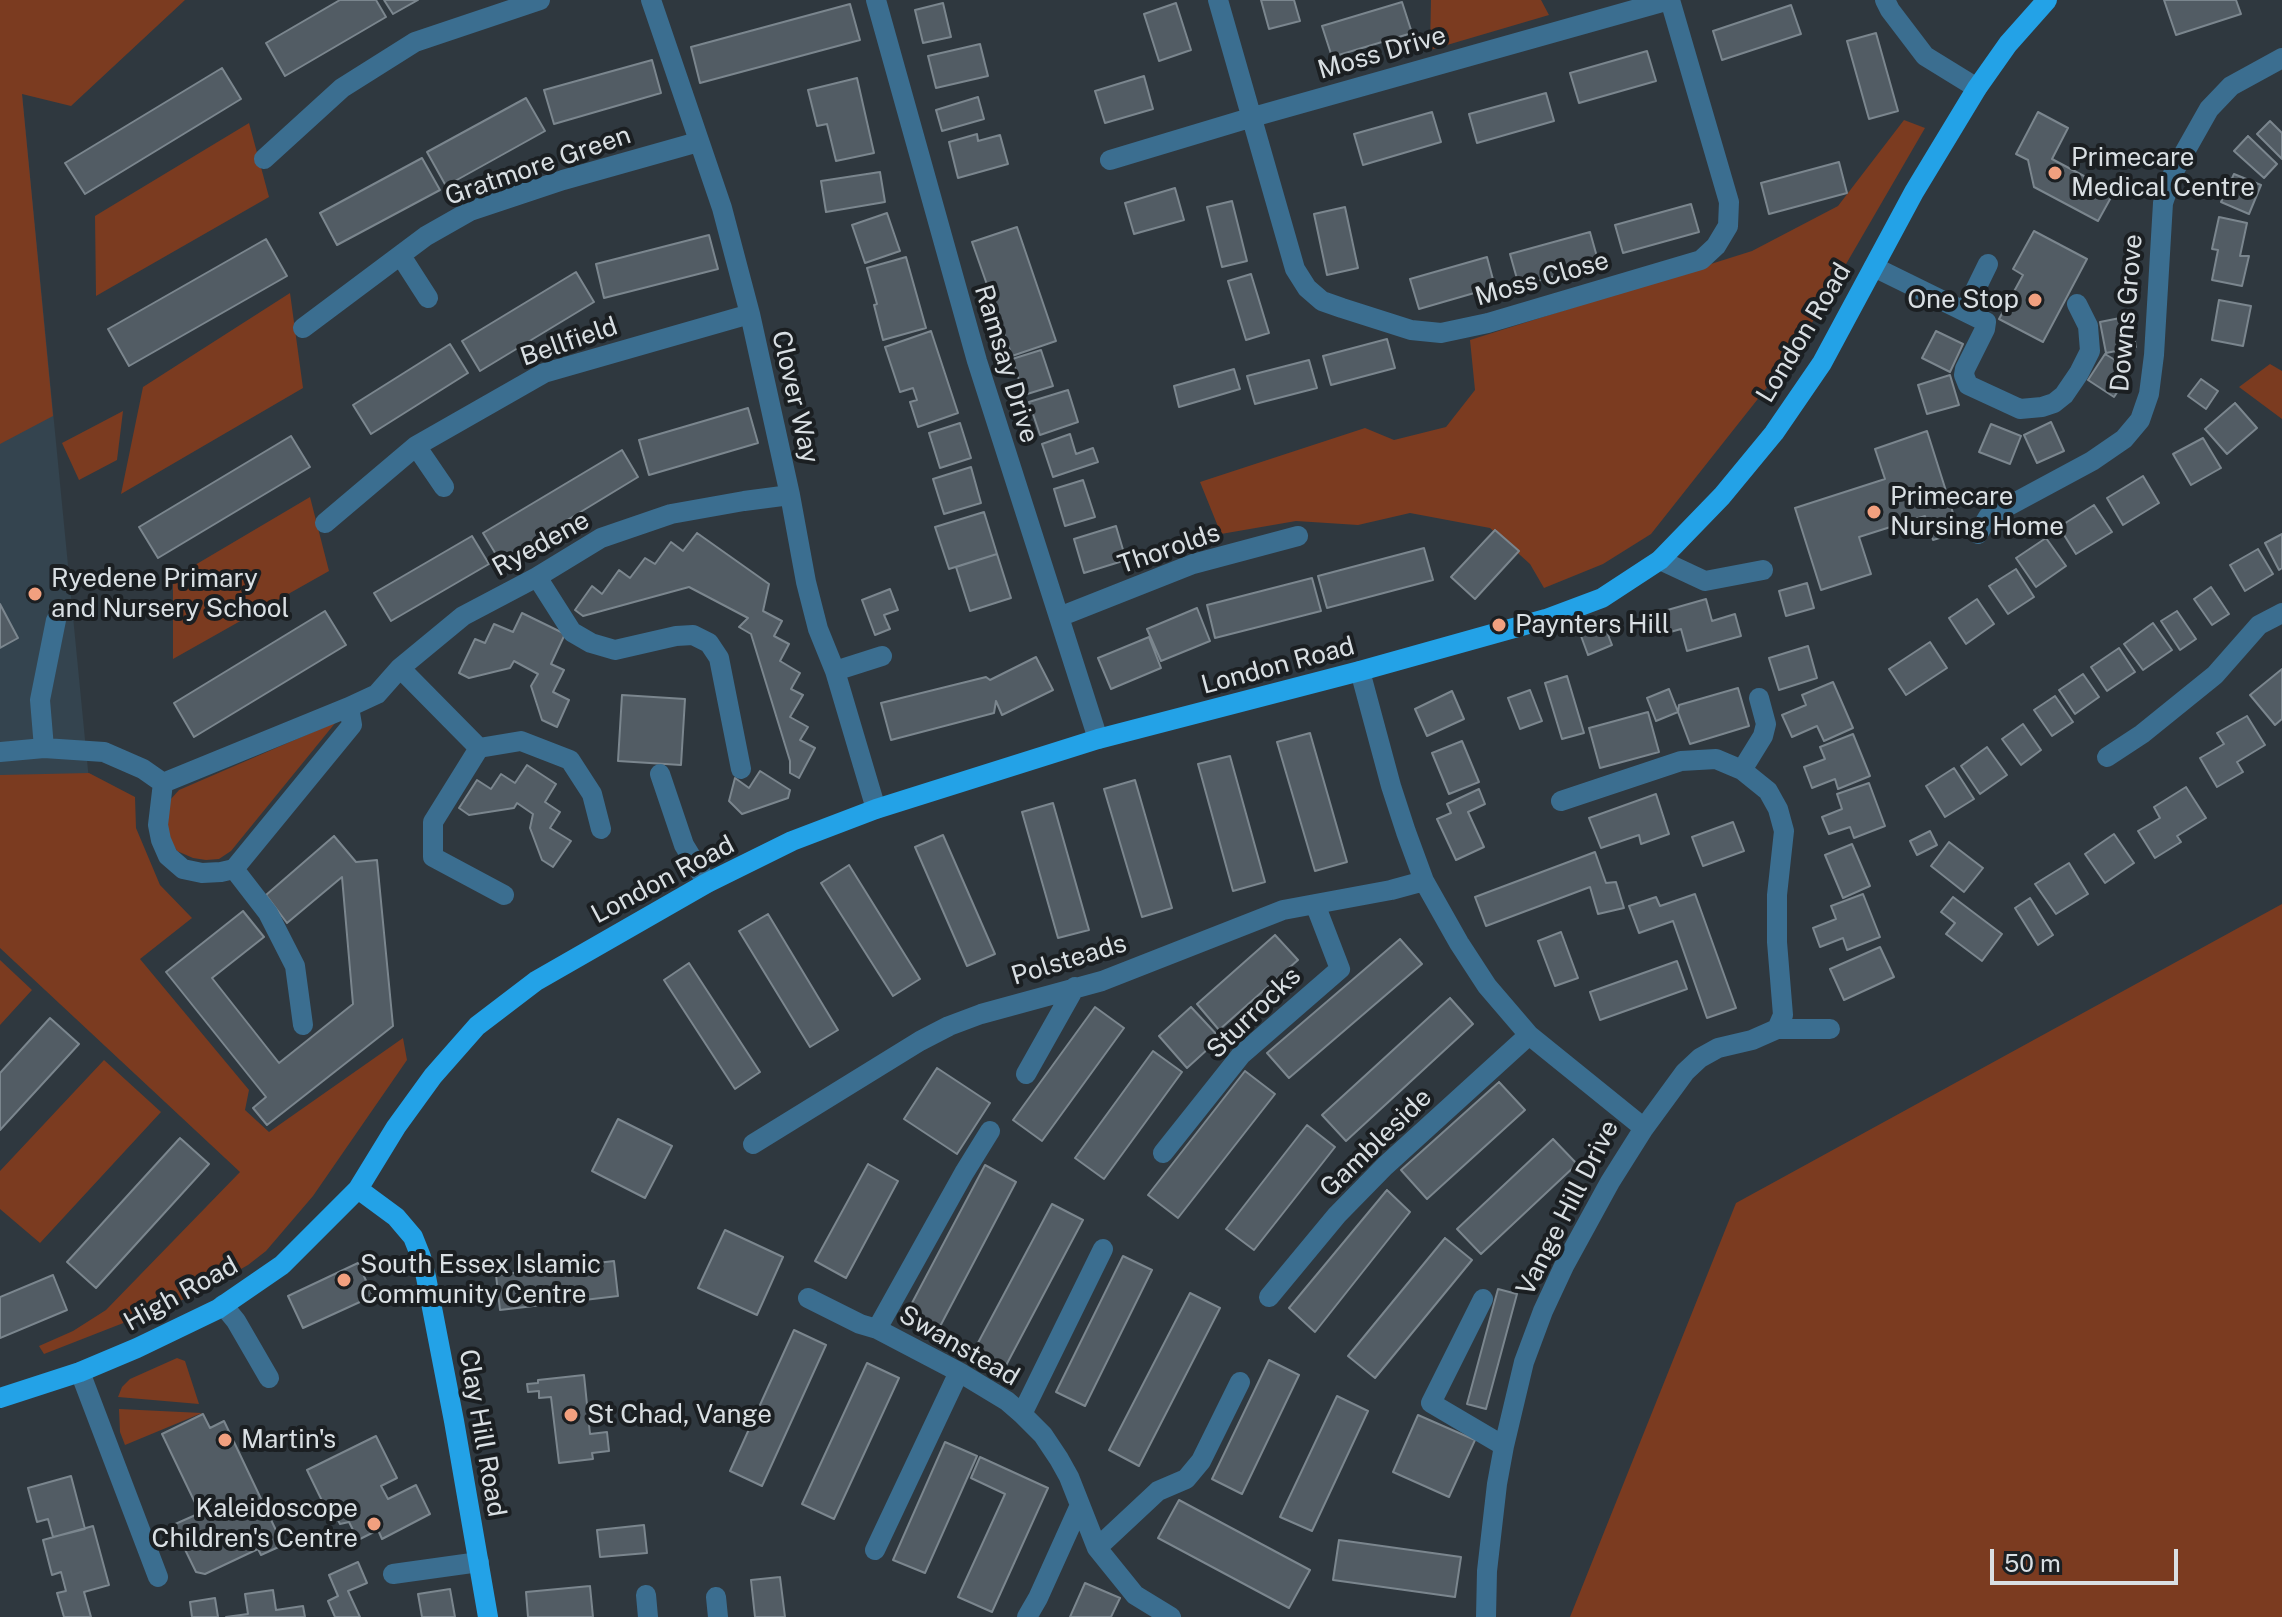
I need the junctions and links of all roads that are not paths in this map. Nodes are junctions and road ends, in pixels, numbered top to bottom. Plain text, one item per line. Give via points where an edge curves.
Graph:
1 (540, 0) edge
2 (651, 0) edge
3 (876, 0) edge
4 (1218, 0) edge
5 (1670, 0) edge
6 (1885, 0) edge
7 (2047, 0) edge
8 (2282, 58) edge
9 (1977, 88) junction
10 (1253, 117) junction
11 (698, 142) junction
12 (264, 159) dead end
13 (1110, 160) dead end
14 (401, 256) junction
15 (1988, 264) dead end
16 (1874, 267) junction
17 (428, 298) dead end
18 (2077, 304) dead end
19 (1965, 311) junction
20 (750, 314) junction
21 (303, 328) dead end
22 (416, 446) junction
23 (444, 487) dead end
24 (790, 495) junction
25 (325, 523) dead end
26 (1978, 534) dead end
27 (1298, 536) dead end
28 (1660, 560) junction
29 (1763, 570) dead end
30 (537, 577) junction
31 (2282, 613) edge
32 (1059, 617) junction
33 (56, 620) dead end
34 (882, 656) dead end
35 (400, 668) junction
36 (835, 671) junction
37 (1360, 671) junction
38 (1759, 698) dead end
39 (349, 707) junction
40 (1098, 739) junction
41 (44, 748) junction
42 (479, 748) junction
43 (0, 752) edge
44 (2107, 757) dead end
45 (741, 769) dead end
46 (1742, 770) junction
47 (660, 774) dead end
48 (163, 783) junction
49 (1561, 801) dead end
50 (876, 809) junction
51 (601, 829) dead end
52 (234, 869) junction
53 (1424, 881) junction
54 (707, 883) junction
55 (504, 895) dead end
56 (1315, 904) junction
57 (1075, 987) junction
58 (303, 1025) dead end
59 (1777, 1029) junction
60 (1830, 1029) dead end
61 (1529, 1035) junction
62 (1026, 1074) dead end
63 (1644, 1128) junction
64 (990, 1131) dead end
65 (753, 1144) dead end
66 (1163, 1153) dead end
67 (358, 1189) junction
68 (1103, 1249) dead end
69 (1269, 1297) dead end
70 (808, 1298) dead end
71 (1483, 1299) dead end
72 (223, 1305) junction
73 (877, 1329) junction
74 (80, 1372) junction
75 (959, 1372) junction
76 (269, 1378) dead end
77 (1240, 1382) dead end
78 (0, 1398) edge
79 (1022, 1414) junction
80 (1504, 1446) junction
81 (1080, 1505) junction
82 (1097, 1548) junction
83 (875, 1550) dead end
84 (479, 1562) junction
85 (393, 1574) dead end
86 (158, 1577) dead end
87 (646, 1595) dead end
88 (1162, 1615) edge
89 (488, 1617) edge
90 (648, 1617) edge
91 (1027, 1617) edge
92 (1486, 1617) edge

1 - 12 street via 415,42 342,88
2 - 11 street, Clover Way
3 - 32 street, Ramsay Drive via 977,361
4 - 10 street, Moss Close
5 - 10 street, Moss Drive
5 - 10 street, Moss Close via 1729,202 1728,226 1701,260 1488,323 1441,333 1411,330 1322,301 1307,288 1295,269
6 - 9 street via 1925,56
7 - 9 main road, London Road
8 - 26 street, Downs Grove via 2231,86 2209,109 2174,171 2163,203 2154,355 2140,420 2124,439 2092,461 1988,517
9 - 16 main road, London Road
10 - 13 street, Moss Drive
11 - 14 street, Gratmore Green via 470,211
11 - 20 street, Clover Way
14 - 17 street
14 - 21 street, Gratmore Green
15 - 19 street
16 - 19 street
16 - 28 main road, London Road via 1822,363 1774,433
18 - 19 street via 2088,326 2090,351 2079,373 2054,403 2020,409 1968,385 1965,369 1986,322
20 - 22 street, Bellfield via 544,373
20 - 24 street, Clover Way
22 - 23 street
22 - 25 street, Bellfield
24 - 30 street, Ryedene via 671,514 601,538
24 - 36 street, Clover Way via 818,629
27 - 32 street, Thorolds via 1193,564
28 - 29 street via 1705,581
28 - 37 main road, London Road via 1602,598 1546,619
30 - 35 street, Ryedene via 463,616
30 - 45 street via 572,632 591,643 615,650 693,635 709,643 719,658
31 - 44 street via 2259,625 2215,675
32 - 40 street, Ramsay Drive
33 - 41 street via 40,700
34 - 36 street
35 - 39 street, Ryedene via 377,694
35 - 42 street
36 - 50 street, Clover Way
37 - 40 main road, London Road
37 - 53 street, Vange Hill Drive
38 - 46 street via 1766,724
39 - 48 street, Ryedene
39 - 52 street via 352,725
40 - 50 main road, London Road
41 - 43 street
41 - 48 street via 104,752
42 - 51 street via 521,741 570,760 592,794
42 - 55 street via 433,822 433,857
46 - 49 street via 1716,759 1681,761
46 - 59 street via 1768,791 1784,831 1777,895 1783,1015
47 - 54 street via 684,845
48 - 52 street via 158,825 168,856 183,869 202,873
50 - 54 main road, London Road via 792,841
52 - 58 street via 268,913 295,966
53 - 56 street, Polsteads
53 - 61 street, Vange Hill Drive via 1487,986
54 - 67 main road, London Road via 536,981 477,1026 423,1089
56 - 57 street, Polsteads via 1283,910
56 - 66 street, Sturrocks via 1340,969 1241,1055
57 - 62 street
57 - 65 street, Polsteads via 949,1026
59 - 60 street
59 - 63 street via 1700,1058
61 - 63 street, Vange Hill Drive
61 - 69 street, Gambleside via 1385,1166
63 - 80 street, Vange Hill Drive via 1584,1226 1543,1311 1524,1362
64 - 73 street
67 - 72 main road, High Road via 282,1265
67 - 84 main road, Clay Hill Road via 396,1217 421,1257
68 - 79 street
70 - 73 street, Swanstead
71 - 80 street via 1431,1403
72 - 74 main road, High Road
72 - 76 street
73 - 75 street, Swanstead
74 - 78 main road, High Road
74 - 86 street
75 - 79 street, Swanstead
75 - 83 street
77 - 82 street via 1201,1461 1186,1479 1158,1491
79 - 81 street, Swanstead via 1059,1459
80 - 92 street, Vange Hill Drive
81 - 82 street, Swanstead
81 - 91 street
82 - 88 street, Swanstead via 1135,1595
84 - 85 street
84 - 89 main road, Clay Hill Road
87 - 90 street

